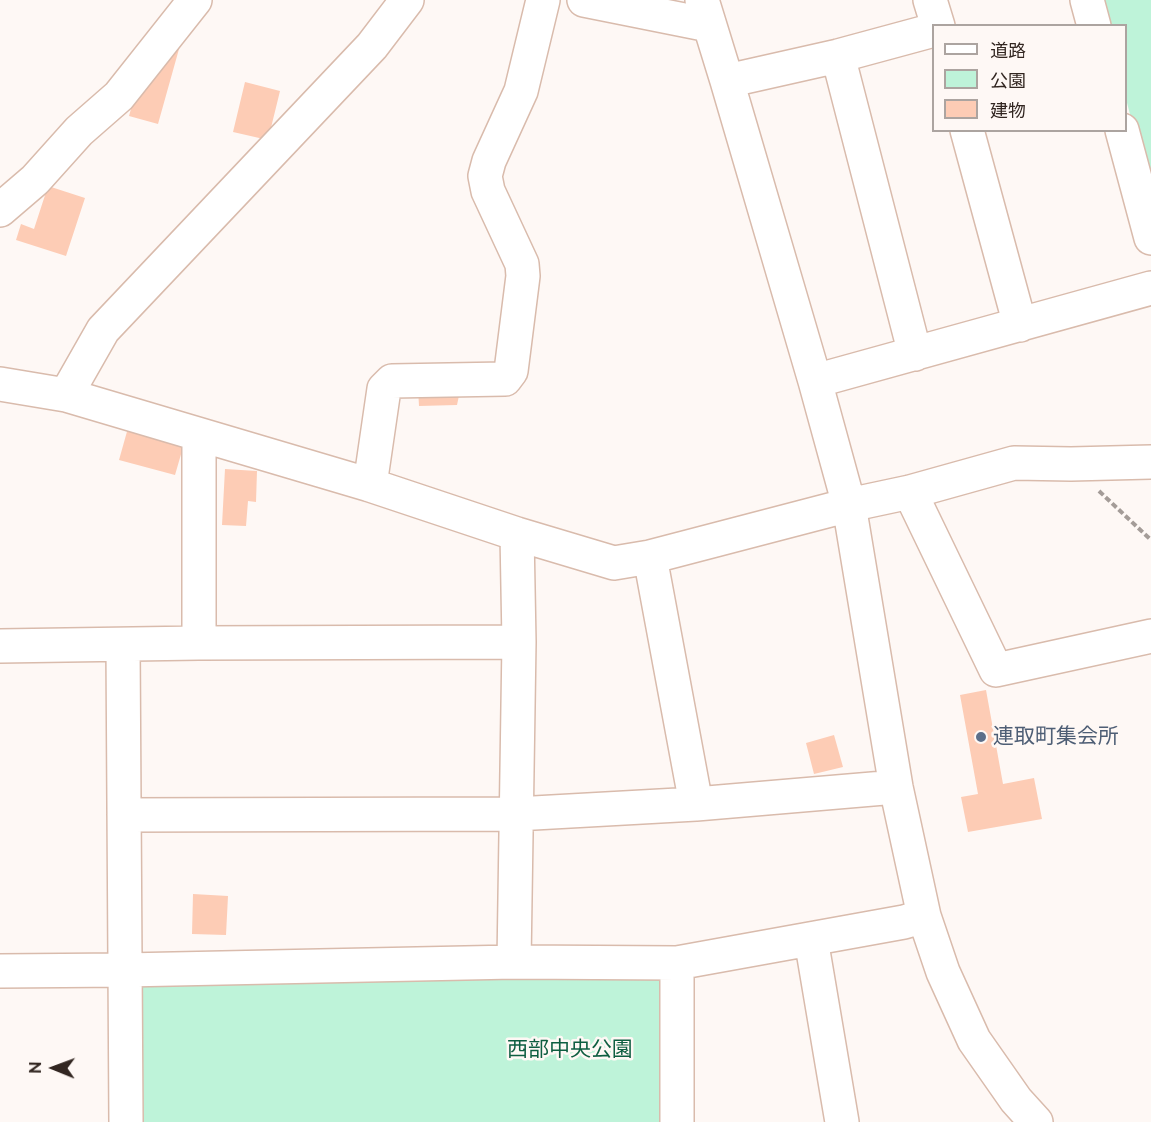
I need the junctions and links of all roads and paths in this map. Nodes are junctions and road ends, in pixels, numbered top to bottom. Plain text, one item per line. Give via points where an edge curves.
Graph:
1 (195, 0) edge
2 (407, 0) edge
3 (543, 0) edge
4 (584, 0) edge
5 (930, 0) edge
6 (1087, 0) edge
7 (706, 12) edge
8 (937, 24) edge
9 (1093, 24) edge
10 (932, 30) edge
11 (838, 56) junction
12 (727, 81) junction
13 (968, 132) edge
14 (1123, 132) edge
15 (9, 202) edge
16 (1151, 238) edge
17 (1151, 288) edge
18 (1020, 325) junction
19 (915, 354) junction
20 (815, 381) junction
21 (0, 384) edge
22 (66, 395) junction
23 (199, 435) junction
24 (1151, 462) edge
25 (1071, 464) junction
26 (370, 485) junction
27 (910, 492) junction
28 (849, 505) junction
29 (517, 534) junction
30 (1151, 540) edge
31 (650, 557) junction
32 (1151, 636) edge
33 (519, 642) junction
34 (199, 643) junction
35 (123, 645) junction
36 (0, 646) edge
37 (896, 787) junction
38 (696, 804) junction
39 (516, 814) junction
40 (124, 815) junction
41 (924, 916) junction
42 (811, 939) junction
43 (514, 962) junction
44 (677, 963) junction
45 (124, 970) junction
46 (0, 971) edge
47 (126, 1122) edge
48 (677, 1122) edge
49 (842, 1122) edge
50 (1036, 1122) edge

1 - 15 street via 119,96
2 - 22 street via 372,46 103,330
3 - 26 street via 521,91 485,176 488,192 522,264 511,371 505,379 392,381 384,389
4 - 7 street
5 - 8 street
6 - 9 street
7 - 12 street
10 - 11 street
11 - 12 street
11 - 19 street
12 - 20 street
13 - 18 street
14 - 16 street
17 - 18 street
18 - 19 street
19 - 20 street
20 - 28 street
21 - 22 street
22 - 23 street
23 - 26 street
23 - 34 street
24 - 25 street
25 - 27 street via 1014,463
25 - 30 path
26 - 29 street
27 - 28 street
27 - 32 street via 996,670
28 - 31 street
28 - 37 street
29 - 31 street via 614,563
29 - 33 street
31 - 38 street
33 - 34 street
33 - 39 street
34 - 35 street
35 - 36 street
35 - 40 street
37 - 38 street
37 - 41 street
38 - 39 street
39 - 40 street
39 - 43 street
40 - 45 street
41 - 42 street
41 - 50 street via 943,972 974,1040
42 - 44 street
42 - 49 street
43 - 44 street
43 - 45 street
44 - 48 street
45 - 46 street
45 - 47 street

